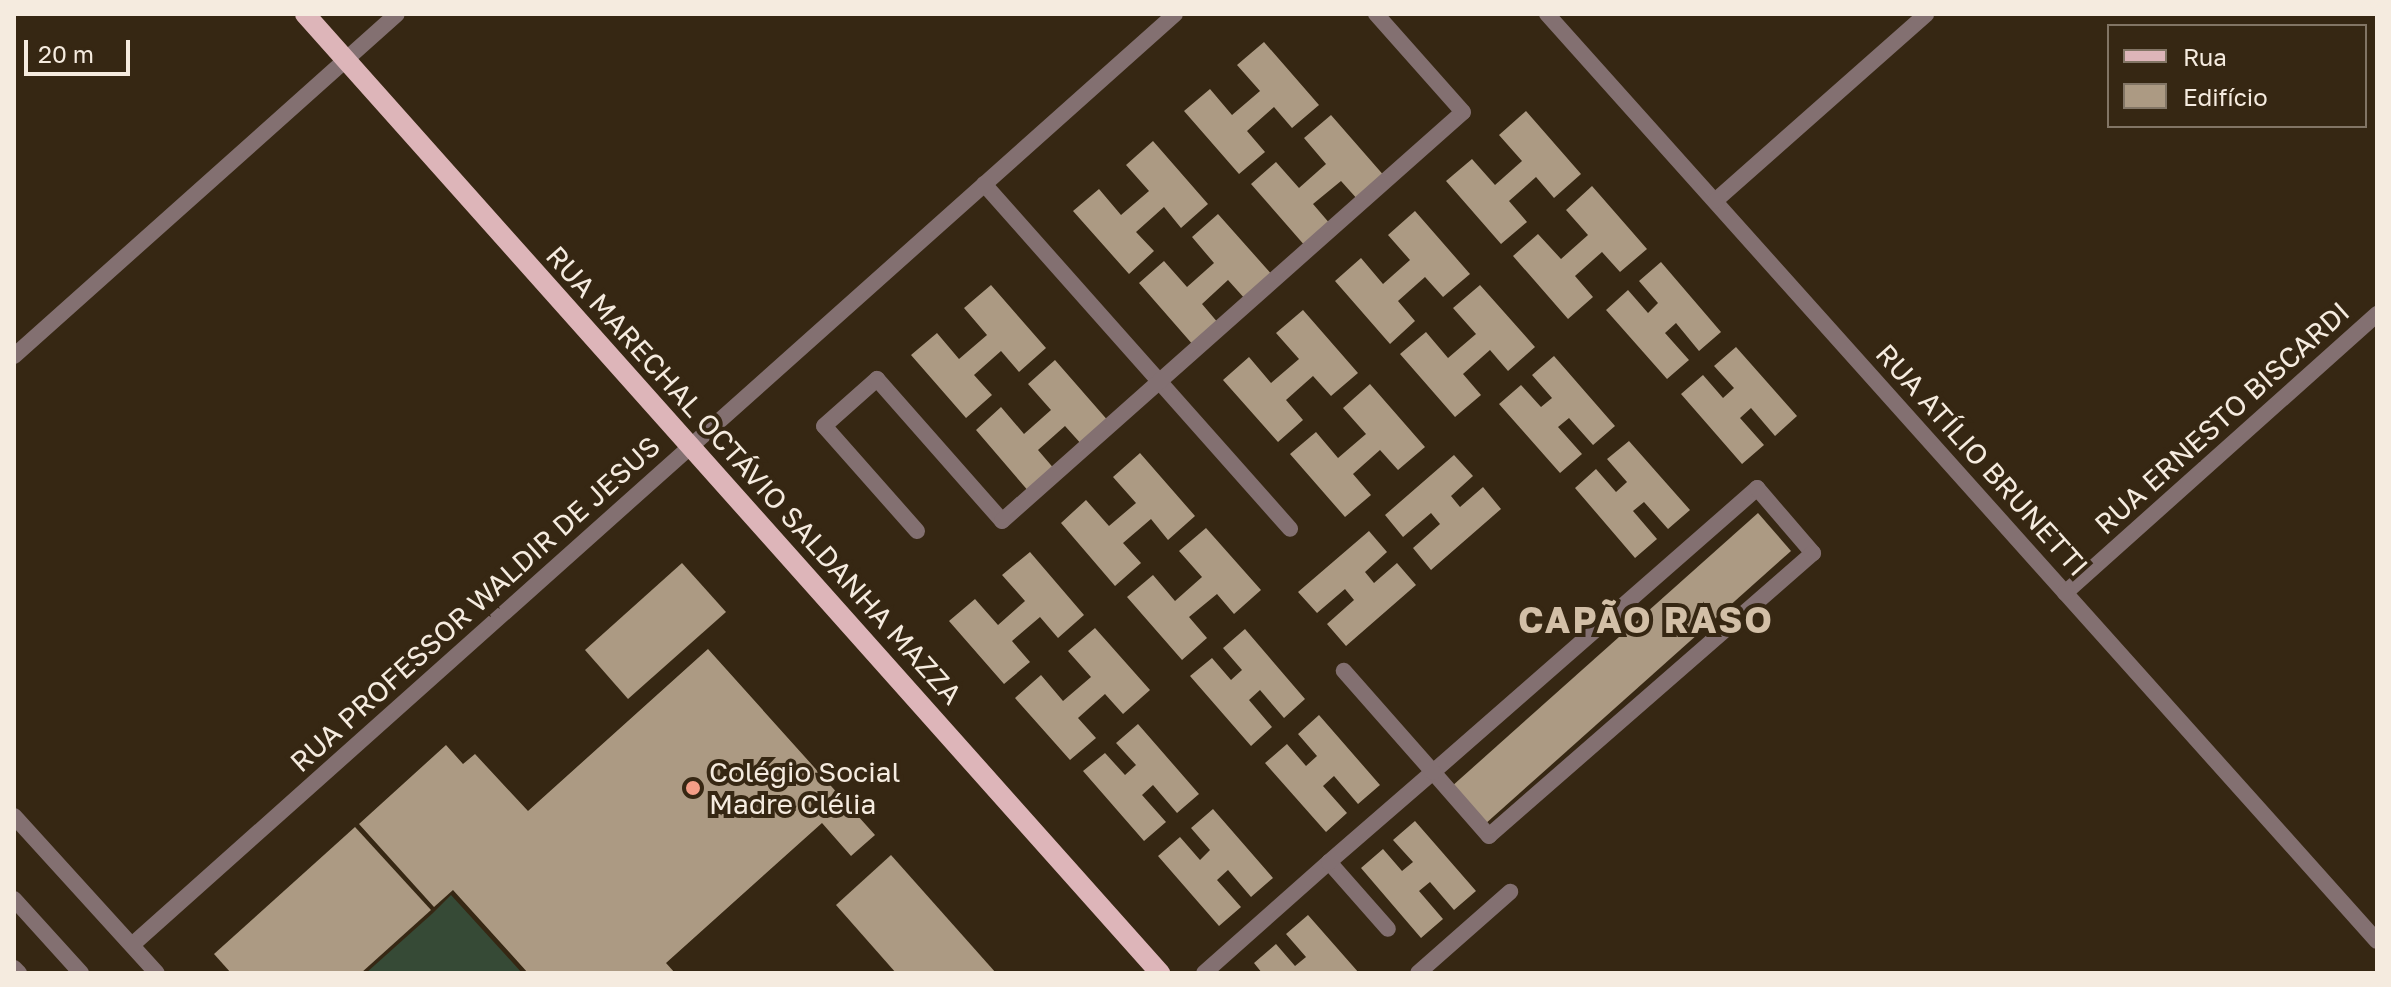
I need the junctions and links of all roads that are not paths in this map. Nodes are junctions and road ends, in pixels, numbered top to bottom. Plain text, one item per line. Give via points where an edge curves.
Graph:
1 (305, 14) edge
2 (397, 14) edge
3 (1175, 14) edge
4 (1376, 14) edge
5 (1547, 14) edge
6 (1926, 14) edge
7 (346, 60) junction
8 (984, 184) junction
9 (1715, 201) junction
10 (2377, 314) edge
11 (14, 356) edge
12 (1159, 382) junction
13 (691, 447) junction
14 (1290, 529) dead end
15 (917, 531) dead end
16 (2065, 593) junction
17 (1344, 671) dead end
18 (1433, 772) junction
19 (14, 816) edge
20 (1329, 862) junction
21 (1510, 892) dead end
22 (14, 899) edge
23 (1388, 929) dead end
24 (2377, 941) edge
25 (132, 945) junction
26 (14, 968) edge
27 (19, 973) edge
28 (81, 973) edge
29 (157, 973) edge
30 (1160, 973) edge
31 (1204, 973) edge
32 (1418, 973) edge

1 - 7 main road, RUA MARECHAL OCTÁVIO SALDANHA MAZZA
2 - 7 street
3 - 8 street, RUA PROFESSOR WALDIR DE JESUS
4 - 12 street via 1463,112
5 - 9 street, RUA ATÍLIO BRUNETTI
6 - 9 street
7 - 11 street
7 - 13 main road, RUA MARECHAL OCTÁVIO SALDANHA MAZZA
8 - 12 street
8 - 13 street, RUA PROFESSOR WALDIR DE JESUS
9 - 16 street, RUA ATÍLIO BRUNETTI
10 - 16 street, RUA ERNESTO BISCARDI
12 - 14 street
12 - 15 street via 1002,521 877,379 824,426
13 - 25 street, RUA PROFESSOR WALDIR DE JESUS
13 - 30 main road, RUA MARECHAL OCTÁVIO SALDANHA MAZZA
16 - 24 street, RUA ATÍLIO BRUNETTI
17 - 18 street
18 - 18 street via 1757,488 1813,553 1489,836
18 - 20 street
19 - 25 street
20 - 23 street
20 - 31 street
21 - 32 street
22 - 28 street
25 - 29 street
26 - 27 street

